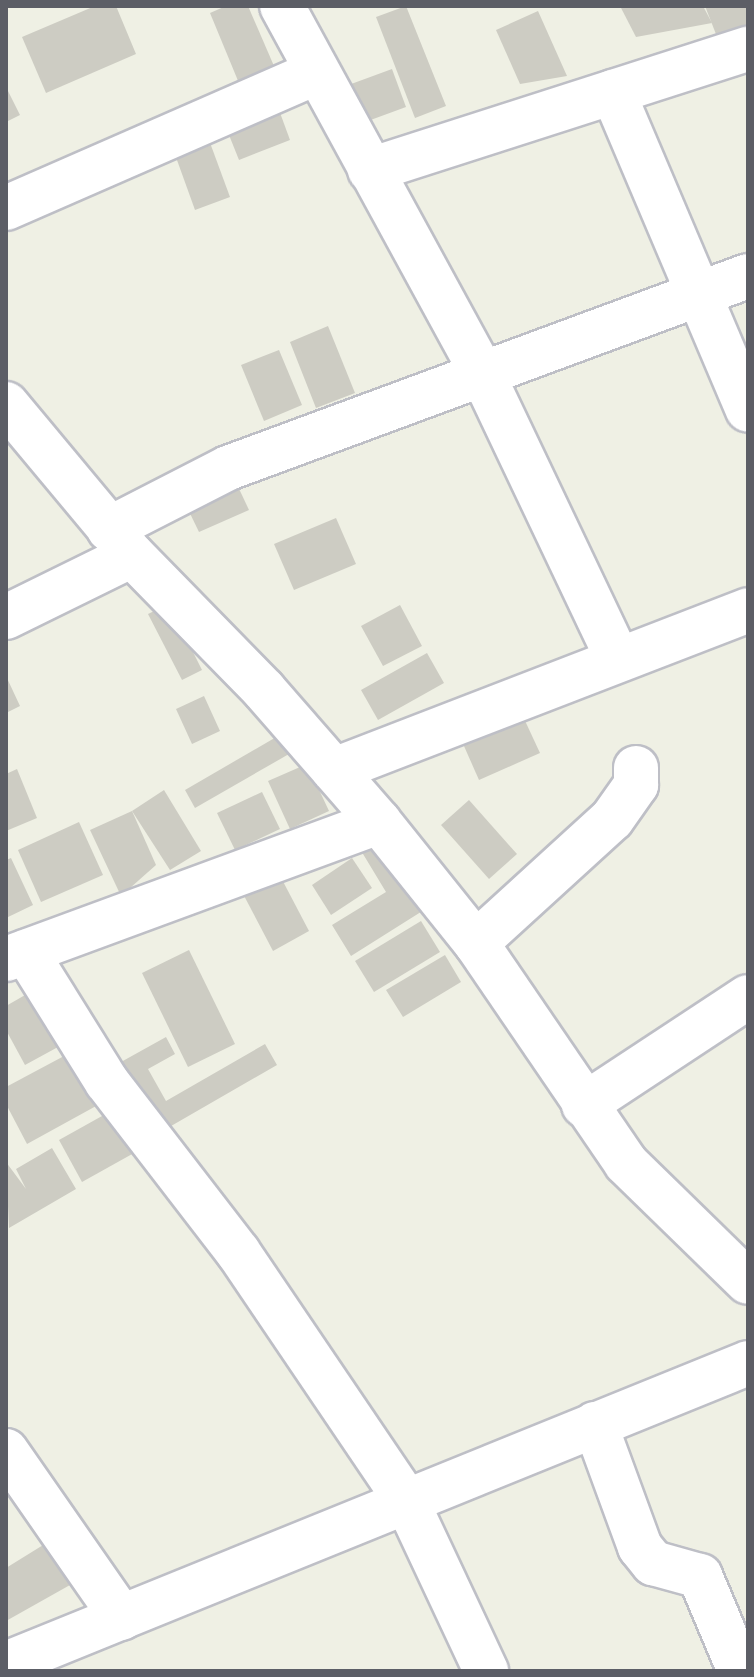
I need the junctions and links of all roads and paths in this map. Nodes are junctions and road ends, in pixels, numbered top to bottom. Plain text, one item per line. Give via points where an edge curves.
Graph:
1 (282, 6) edge
2 (748, 49) edge
3 (315, 73) junction
4 (613, 92) junction
5 (370, 170) junction
6 (6, 208) edge
7 (748, 276) edge
8 (699, 294) junction
9 (483, 375) junction
10 (6, 404) edge
11 (748, 410) edge
12 (121, 542) junction
13 (748, 610) edge
14 (6, 617) edge
15 (618, 659) junction
16 (636, 768) dead end
17 (334, 770) junction
18 (379, 822) junction
19 (476, 943) junction
20 (16, 956) edge
21 (748, 997) edge
22 (584, 1105) junction
23 (748, 1282) edge
24 (748, 1363) edge
25 (595, 1424) junction
26 (6, 1451) edge
27 (407, 1502) junction
28 (122, 1618) junction
29 (6, 1664) edge
30 (483, 1670) edge
31 (740, 1671) edge

1 - 3 street
2 - 4 street
3 - 5 street
3 - 6 street
4 - 5 street
4 - 8 street
5 - 9 street
7 - 8 street
8 - 9 street
8 - 11 street
9 - 12 street via 228,468
9 - 15 street
10 - 12 street
12 - 14 street
12 - 17 street
13 - 15 street
15 - 17 street
16 - 19 street via 636,785 612,819
17 - 18 street
18 - 19 street
18 - 20 street
19 - 22 street
20 - 27 street via 238,1252
21 - 22 street
22 - 23 street via 626,1163
24 - 25 street
25 - 27 street
25 - 31 street via 640,1547 653,1563 700,1576
26 - 28 street
27 - 28 street
27 - 30 street
28 - 29 street

